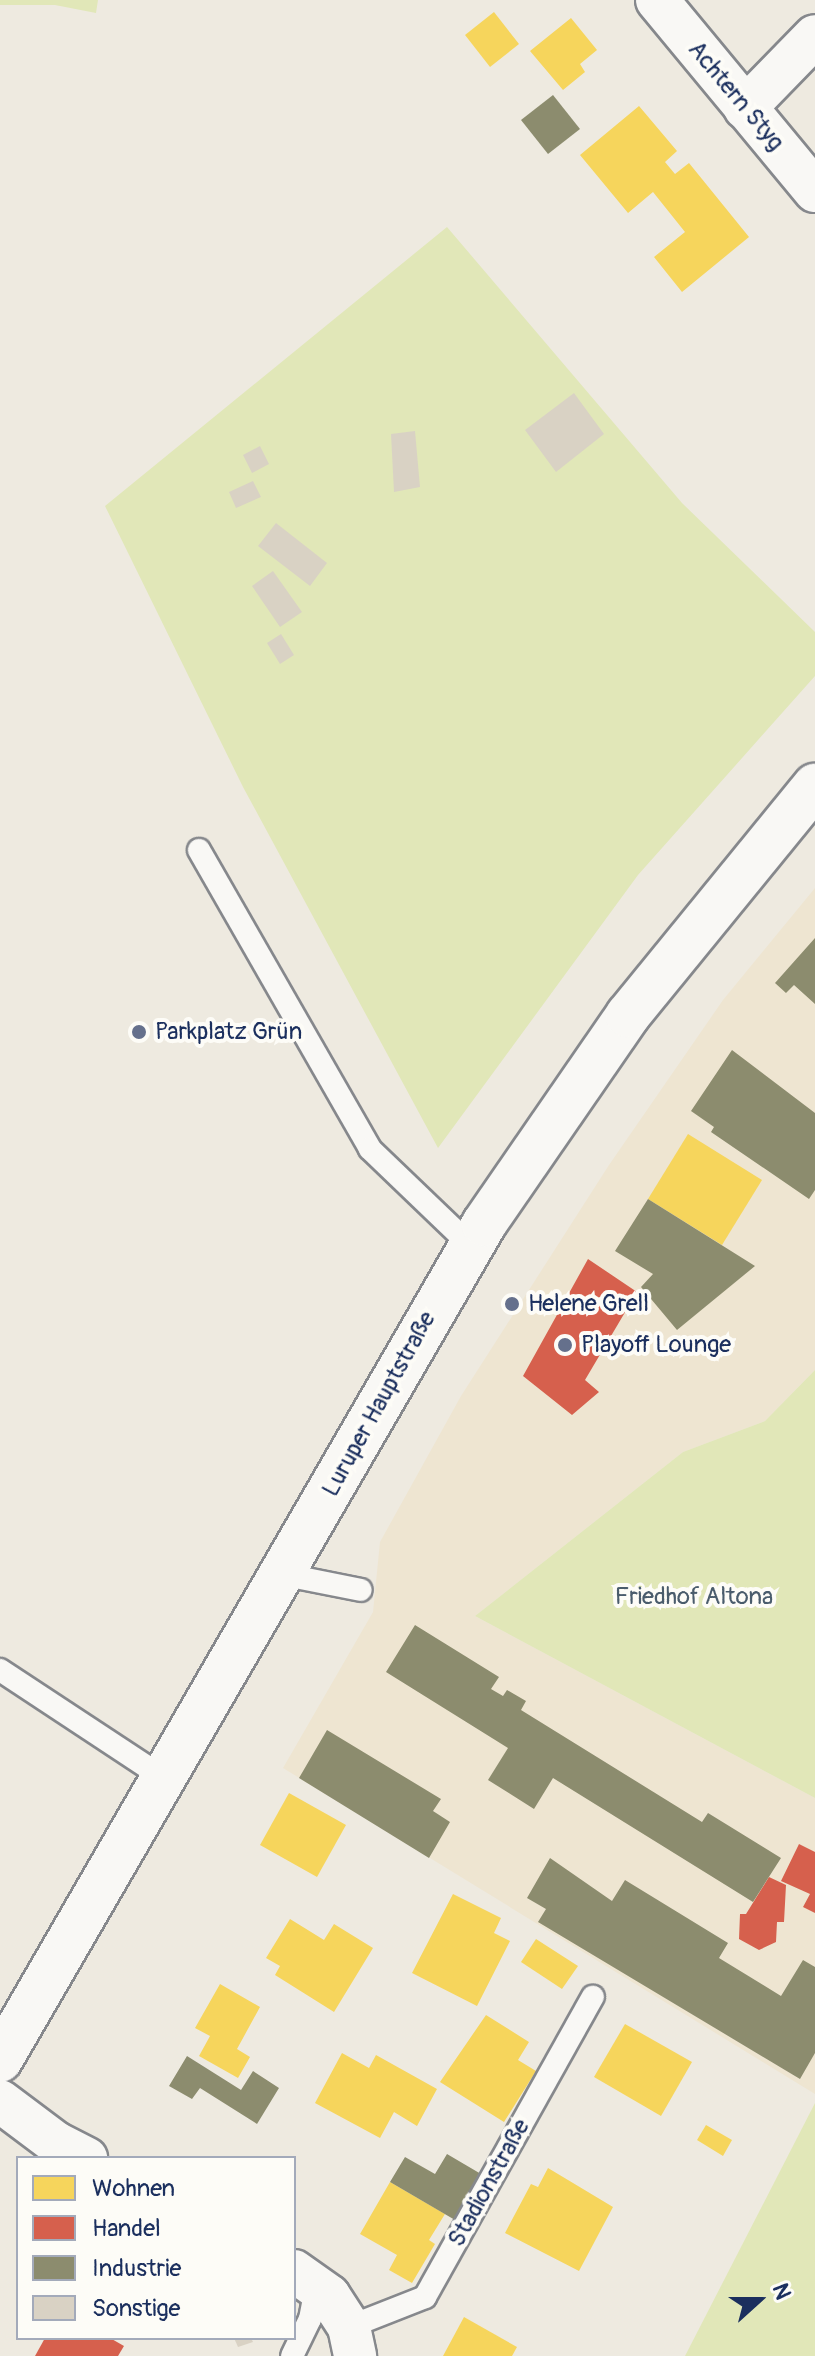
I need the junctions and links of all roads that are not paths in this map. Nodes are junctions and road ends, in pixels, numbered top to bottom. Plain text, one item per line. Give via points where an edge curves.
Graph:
1 (657, 0) edge
2 (815, 36) edge
3 (745, 108) junction
4 (815, 191) edge
5 (815, 786) edge
6 (199, 850) dead end
7 (471, 1246) junction
8 (286, 1575) junction
9 (361, 1590) dead end
10 (0, 1670) edge
11 (165, 1779) junction
12 (593, 1997) dead end
13 (0, 2060) edge
14 (0, 2101) edge
15 (82, 2156) edge
16 (299, 2274) edge
17 (352, 2342) edge
18 (292, 2356) edge

1 - 3 street, Achtern Styg
2 - 3 street
3 - 4 street, Achtern Styg
5 - 7 main road, Luruper Hauptstraße via 628,1015
6 - 7 lane via 370,1149
7 - 8 main road, Luruper Hauptstraße via 362,1428
8 - 9 lane
8 - 11 main road, Luruper Hauptstraße
10 - 11 lane
11 - 13 main road, Luruper Hauptstraße
12 - 17 lane, Stadionstraße via 425,2297
14 - 15 street
16 - 17 street, Stadionstraße via 329,2296
16 - 18 lane via 314,2298

